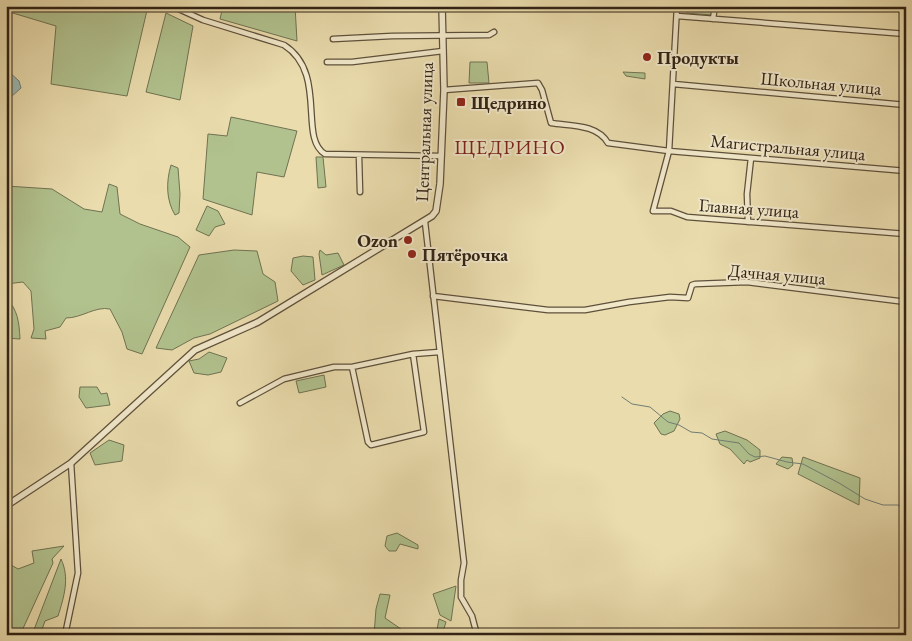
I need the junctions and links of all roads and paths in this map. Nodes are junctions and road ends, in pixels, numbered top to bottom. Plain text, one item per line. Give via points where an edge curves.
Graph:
1 (172, 6) edge
2 (442, 6) edge
3 (677, 6) edge
4 (715, 6) edge
5 (677, 16) junction
6 (713, 19) junction
7 (494, 32) dead end
8 (906, 34) edge
9 (442, 35) junction
10 (333, 39) dead end
11 (443, 51) junction
12 (326, 62) dead end
13 (674, 84) junction
14 (444, 90) junction
15 (906, 104) edge
16 (669, 151) junction
17 (359, 156) junction
18 (441, 156) junction
19 (751, 158) junction
20 (906, 171) edge
21 (360, 192) dead end
22 (425, 222) junction
23 (748, 222) junction
24 (906, 234) edge
25 (433, 296) junction
26 (906, 302) edge
27 (439, 352) junction
28 (413, 354) junction
29 (352, 366) junction
30 (240, 403) dead end
31 (71, 464) junction
32 (6, 506) edge
33 (65, 635) edge
34 (477, 635) edge

1 - 17 street via 204,20 274,41 291,50 307,73 317,147 325,154
2 - 9 street, Центральная улица
3 - 5 street
4 - 6 street
5 - 6 street
5 - 13 street
6 - 8 street
7 - 9 street via 489,35
9 - 10 street
9 - 11 street, Центральная улица
11 - 12 street
11 - 14 street, Центральная улица
13 - 15 street, Школьная улица
13 - 16 street
14 - 16 street, Магистральная улица via 538,84 551,123 592,129 603,135 608,143
14 - 18 street, Центральная улица
16 - 19 street, Магистральная улица
16 - 23 street, Главная улица via 653,210 671,211 687,217
17 - 18 street
17 - 21 street
18 - 22 street, Центральная улица via 439,199 436,211
19 - 20 street, Магистральная улица
19 - 23 street
22 - 25 street
22 - 31 street, Центральная улица via 258,322 195,350
23 - 24 street, Главная улица
25 - 26 street, Дачная улица via 548,310 585,310 626,302 688,298 692,285 747,282
25 - 27 street
27 - 28 street
27 - 34 street via 464,563 461,597 472,616
28 - 29 street
28 - 29 street via 424,432 372,445 368,442
29 - 30 street via 284,379
31 - 32 street, Центральная улица
31 - 33 street via 78,573

